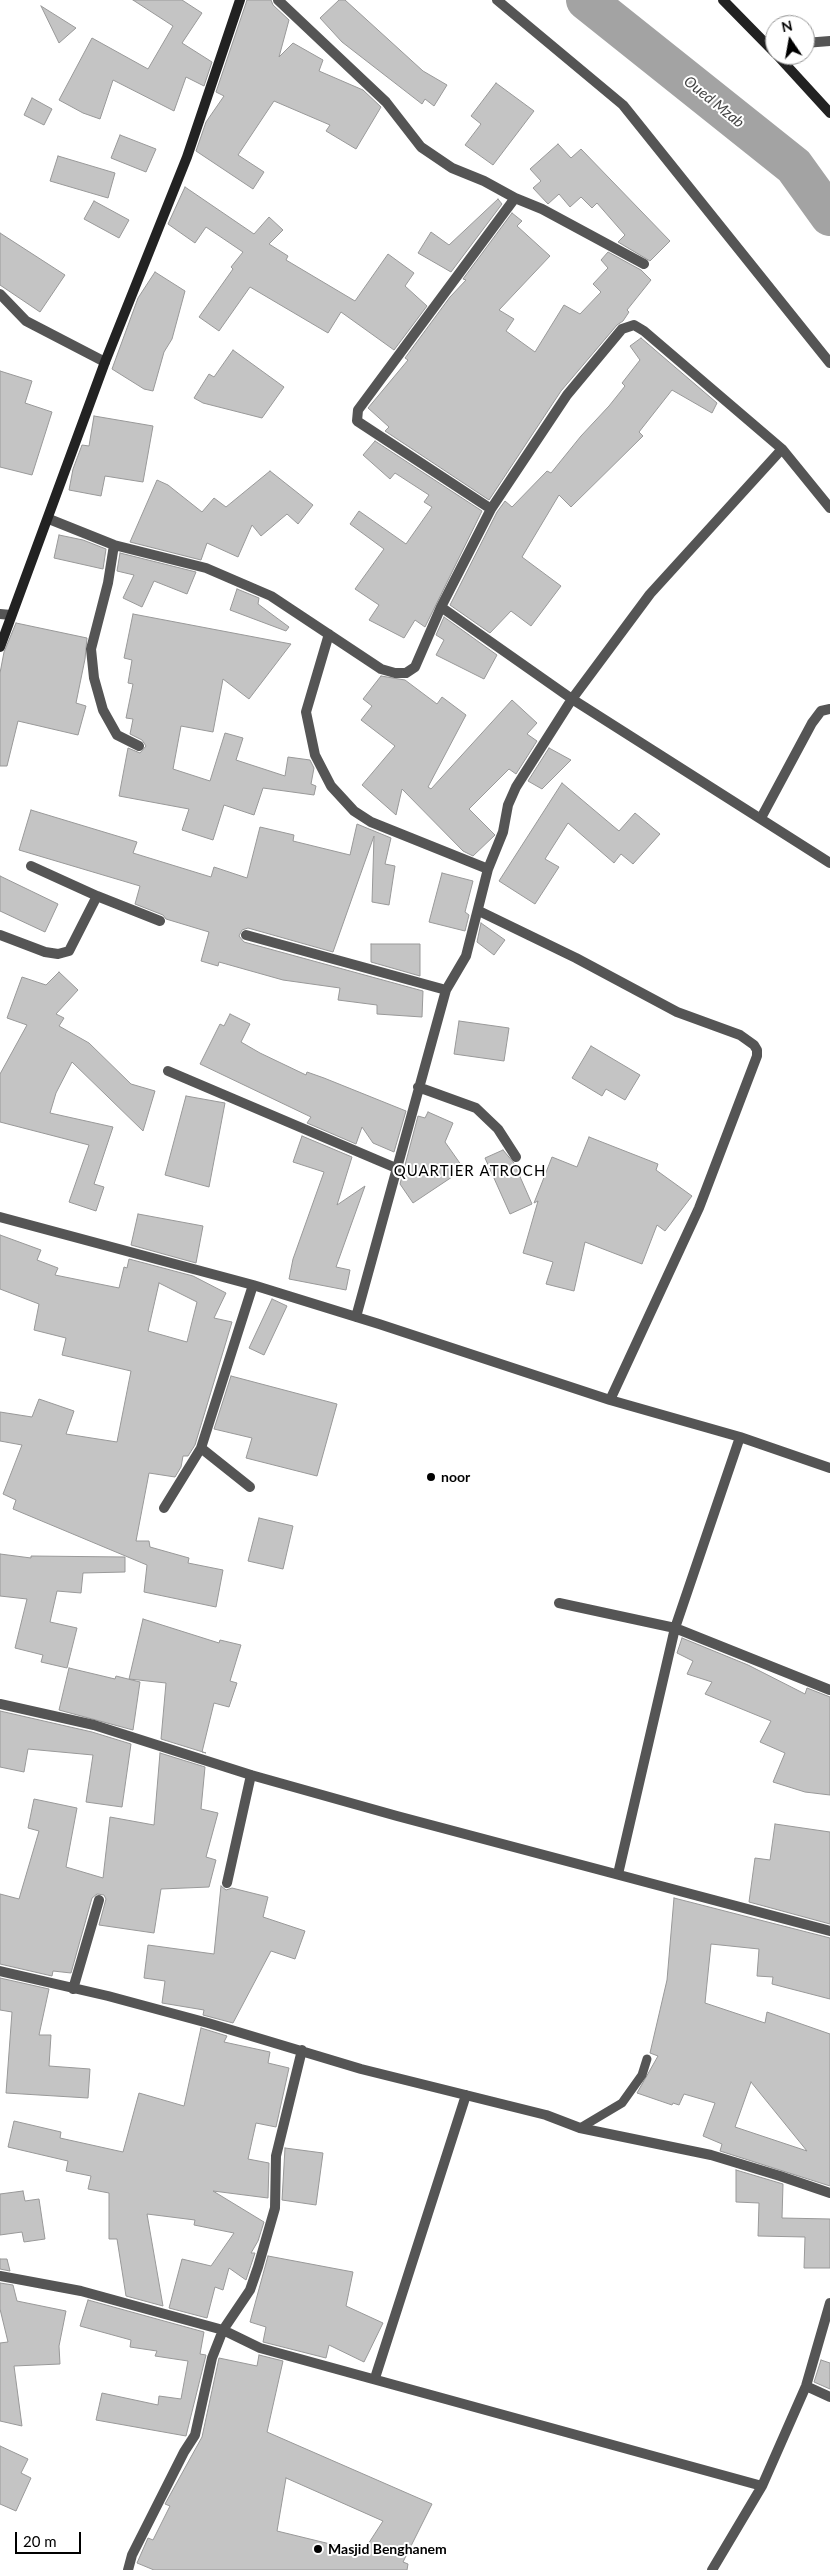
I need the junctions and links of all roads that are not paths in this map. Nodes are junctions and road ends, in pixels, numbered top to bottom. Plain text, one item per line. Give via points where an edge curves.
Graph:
1 (240, 0) edge
2 (278, 0) edge
3 (497, 0) edge
4 (722, 0) edge
5 (830, 40) edge
6 (765, 42) edge
7 (815, 42) edge
8 (787, 65) edge
9 (830, 113) edge
10 (515, 198) junction
11 (644, 264) dead end
12 (0, 294) edge
13 (104, 362) junction
14 (830, 364) edge
15 (782, 449) junction
16 (830, 508) edge
17 (491, 509) junction
18 (49, 519) junction
19 (114, 545) junction
20 (442, 608) junction
21 (0, 614) edge
22 (11, 616) junction
23 (329, 634) junction
24 (0, 647) edge
25 (572, 699) junction
26 (830, 709) edge
27 (139, 746) dead end
28 (761, 818) junction
29 (830, 863) edge
30 (31, 866) dead end
31 (488, 869) junction
32 (98, 896) junction
33 (479, 911) junction
34 (160, 922) dead end
35 (0, 935) edge
36 (246, 935) dead end
37 (446, 990) junction
38 (168, 1071) dead end
39 (418, 1087) junction
40 (516, 1157) dead end
41 (396, 1168) junction
42 (0, 1217) edge
43 (253, 1285) junction
44 (356, 1317) junction
45 (610, 1400) junction
46 (740, 1437) junction
47 (201, 1448) junction
48 (830, 1468) edge
49 (250, 1487) dead end
50 (164, 1508) dead end
51 (559, 1603) dead end
52 (675, 1628) junction
53 (830, 1690) edge
54 (0, 1704) edge
55 (251, 1774) junction
56 (618, 1874) junction
57 (227, 1883) dead end
58 (99, 1900) dead end
59 (830, 1931) edge
60 (0, 1971) edge
61 (73, 1989) junction
62 (302, 2050) junction
63 (647, 2059) dead end
64 (466, 2095) junction
65 (580, 2128) junction
66 (830, 2193) edge
67 (0, 2276) edge
68 (830, 2302) edge
69 (223, 2330) junction
70 (375, 2378) junction
71 (806, 2386) junction
72 (830, 2397) edge
73 (762, 2486) junction
74 (128, 2570) edge
75 (712, 2570) edge

1 - 13 main road via 187,157
2 - 10 street via 386,102 421,147 452,168
3 - 14 street via 623,105
4 - 6 main road
5 - 7 street
8 - 9 main road
10 - 11 street via 542,209
10 - 17 street via 358,410 357,421
12 - 13 street via 26,321
13 - 18 main road
15 - 16 street
15 - 17 street via 644,330 634,325 622,328 567,395
15 - 25 street via 650,594
17 - 20 street
18 - 19 street
18 - 22 main road
19 - 23 street via 206,568 271,596
19 - 27 street via 91,649 93,668 103,710 117,735
20 - 23 street via 415,668 406,673 382,668
20 - 25 street
21 - 22 street
22 - 24 main road
23 - 31 street via 306,712 315,755 331,786 354,811 371,822
25 - 28 street
25 - 31 street via 516,787
26 - 28 street via 821,711 812,723
28 - 29 street
30 - 32 street
31 - 33 street
32 - 34 street
32 - 35 street via 69,951 58,954 45,952
33 - 37 street via 466,956
33 - 45 street via 677,1012 740,1035 754,1044 757,1050 699,1208
36 - 37 street
37 - 39 street
38 - 41 street
39 - 40 street via 476,1108 498,1129
39 - 41 street
41 - 44 street
42 - 43 street
43 - 44 street
43 - 47 street
44 - 45 street
45 - 46 street
46 - 48 street
46 - 52 street
47 - 49 street
47 - 50 street
51 - 52 street
52 - 53 street
52 - 56 street
54 - 55 street via 94,1725
55 - 56 street
55 - 57 street
56 - 59 street
58 - 61 street
60 - 61 street
61 - 62 street
62 - 64 street via 361,2069
62 - 69 street via 276,2156 275,2208 268,2235 250,2290
63 - 65 lane via 642,2075 622,2103
64 - 65 street via 546,2115
64 - 70 street
65 - 66 street via 711,2155
67 - 69 street via 81,2291
68 - 71 street
69 - 70 street via 260,2348
69 - 74 street via 212,2358 195,2435 132,2556
70 - 73 street
71 - 72 street
71 - 73 street
73 - 75 street

